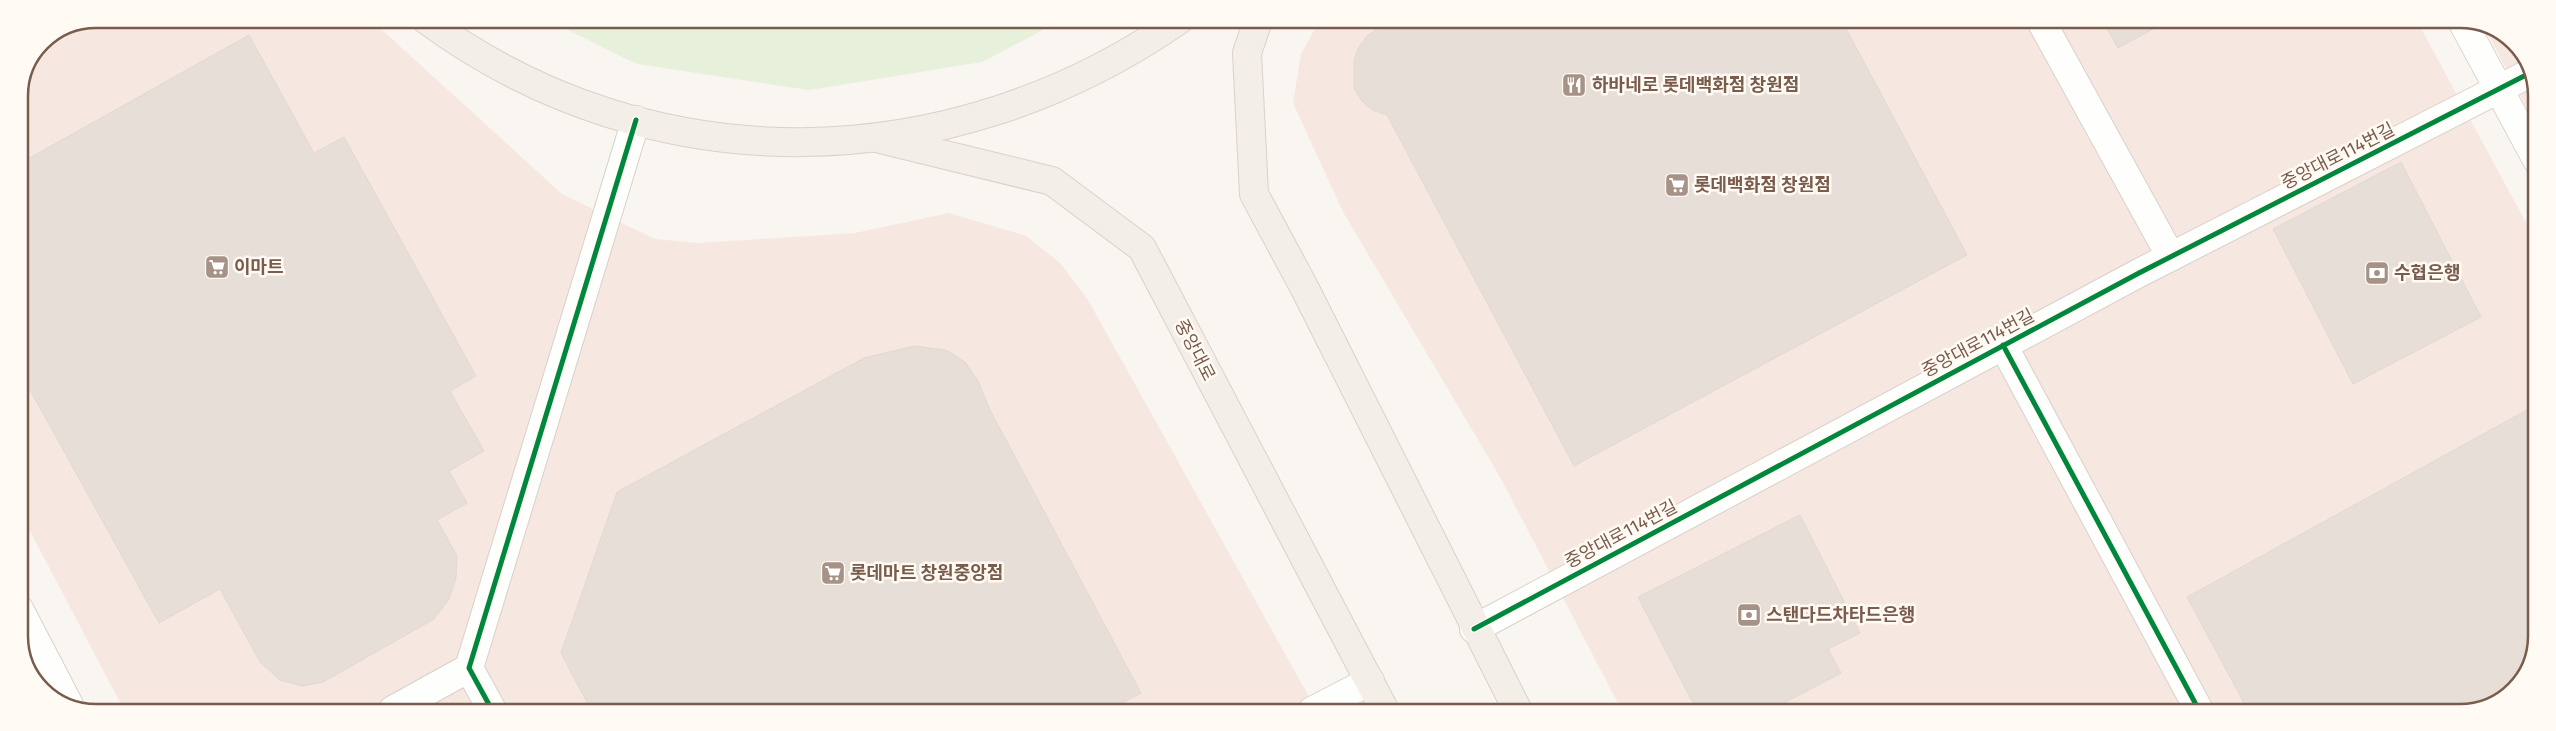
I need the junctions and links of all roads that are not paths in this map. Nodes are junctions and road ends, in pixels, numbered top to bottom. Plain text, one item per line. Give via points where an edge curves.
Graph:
1 (439, 28) edge
2 (1166, 28) edge
3 (1255, 28) edge
4 (2045, 28) edge
5 (2466, 28) edge
6 (2525, 76) edge
7 (2499, 90) junction
8 (636, 120) junction
9 (876, 138) junction
10 (2528, 143) edge
11 (2171, 257) junction
12 (2002, 346) junction
13 (28, 626) edge
14 (1474, 629) junction
15 (469, 668) junction
16 (1370, 680) junction
17 (65, 697) edge
18 (404, 704) edge
19 (489, 704) edge
20 (1325, 704) edge
21 (1382, 704) edge
22 (1514, 704) edge
23 (2196, 704) edge

1 - 8 main road via 519,76 564,96
2 - 9 main road via 1108,64 1018,105 962,122
3 - 14 main road via 1247,52 1254,194 1304,287
4 - 11 street
5 - 7 street
6 - 7 street, 중앙대로114번길
7 - 10 street
7 - 11 street, 중앙대로114번길
8 - 9 main road via 695,133 755,140 816,142
8 - 15 street
9 - 16 main road, 중앙대로 via 1052,181 1142,248
11 - 12 street, 중앙대로114번길
12 - 14 street, 중앙대로114번길
12 - 23 street
13 - 17 street
14 - 22 main road
15 - 18 street
15 - 19 street
16 - 20 street
16 - 21 main road, 중앙대로

